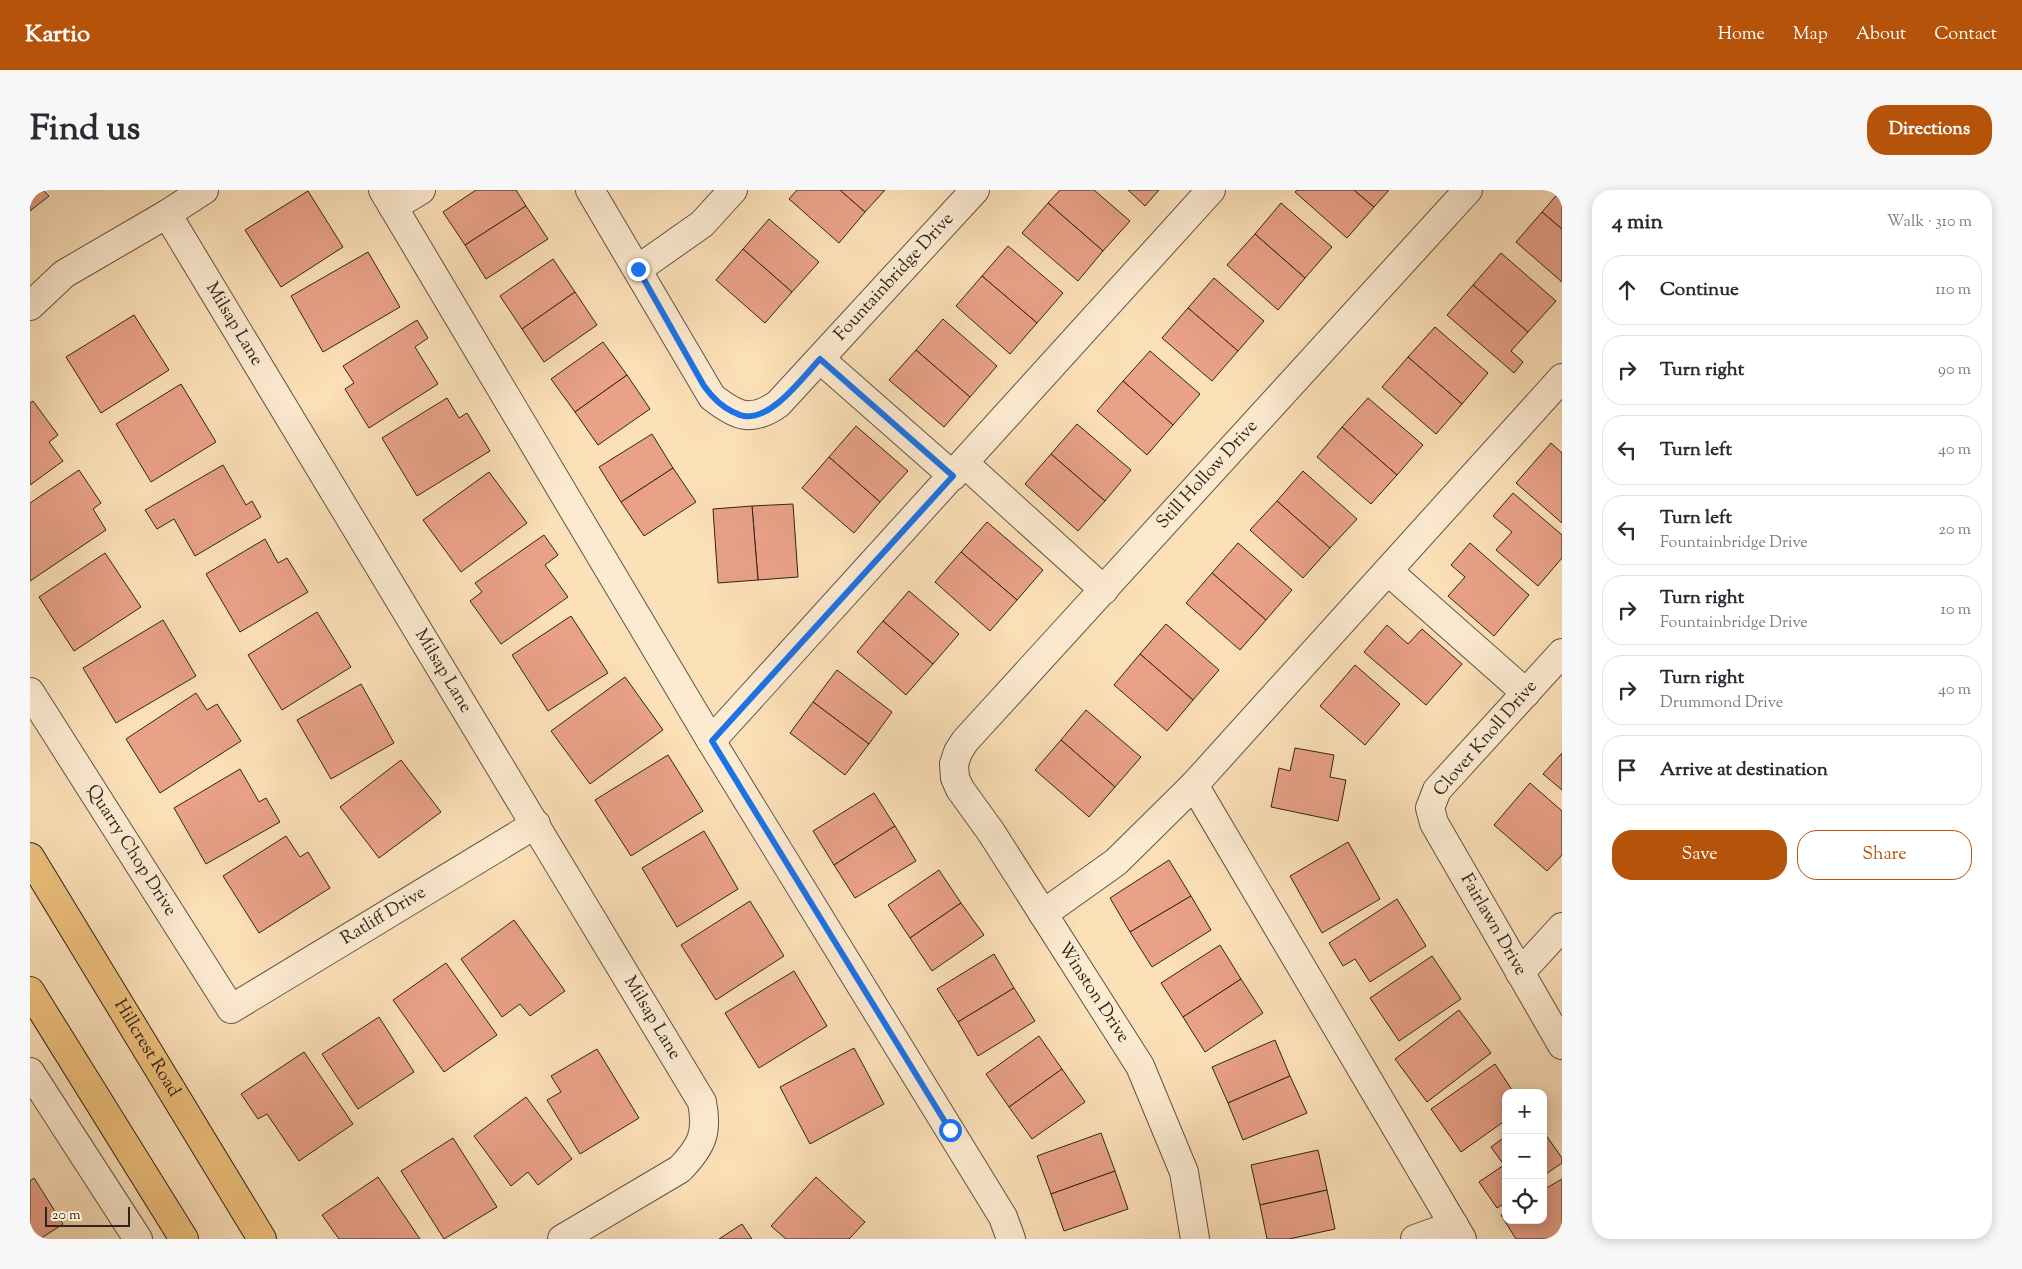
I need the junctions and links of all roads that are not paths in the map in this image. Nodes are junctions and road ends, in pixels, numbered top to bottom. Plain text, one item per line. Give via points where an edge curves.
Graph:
1 (204, 190) edge
2 (421, 190) edge
3 (590, 190) edge
4 (733, 190) edge
5 (975, 190) edge
6 (1211, 190) edge
7 (1468, 190) edge
8 (388, 198) edge
9 (167, 214) junction
10 (638, 269) junction
11 (30, 306) edge
12 (820, 359) junction
13 (1562, 378) edge
14 (958, 469) junction
15 (1388, 571) junction
16 (1104, 590) junction
17 (1562, 653) edge
18 (30, 692) edge
19 (1526, 693) junction
20 (712, 741) junction
21 (954, 764) joint
22 (1194, 784) junction
23 (1431, 803) joint
24 (536, 824) junction
25 (30, 857) edge
26 (1042, 914) junction
27 (1562, 927) edge
28 (1520, 973) junction
29 (30, 991) edge
30 (230, 1009) joint
31 (1562, 1045) edge
32 (30, 1072) edge
33 (1458, 1232) edge
34 (138, 1239) edge
35 (184, 1239) edge
36 (262, 1239) edge
37 (562, 1239) edge
38 (1010, 1239) edge
39 (1195, 1239) edge
40 (1415, 1239) edge

1 - 9 street
2 - 8 street
3 - 10 street
4 - 10 street via 702,224
5 - 12 street, Fountainbridge Drive
6 - 14 street
7 - 16 street, Still Hollow Drive
8 - 20 street
9 - 11 street via 64,274
9 - 24 street, Milsap Lane
10 - 12 street, Fountainbridge Drive via 712,397 730,410 744,416 768,411
12 - 14 street
13 - 15 street
14 - 16 street
14 - 20 street
15 - 19 street
15 - 22 street
16 - 21 street, Still Hollow Drive via 965,741
17 - 19 street, Clover Knoll Drive
18 - 30 street, Quarry Chop Drive
19 - 23 street, Clover Knoll Drive via 1437,790
20 - 38 street via 1003,1217
21 - 26 street, Winston Drive via 960,790 991,832
22 - 26 street via 1116,862
22 - 33 street
23 - 28 street, Fairlawn Drive via 1434,823
24 - 30 street, Ratliff Drive
24 - 37 street, Milsap Lane via 702,1102 705,1117 704,1133 696,1152 680,1169
25 - 36 main road, Hillcrest Road
26 - 39 street, Winston Drive via 1140,1066 1184,1172
27 - 28 street
28 - 31 street, Fairlawn Drive
29 - 35 main road
32 - 34 street
33 - 40 street

